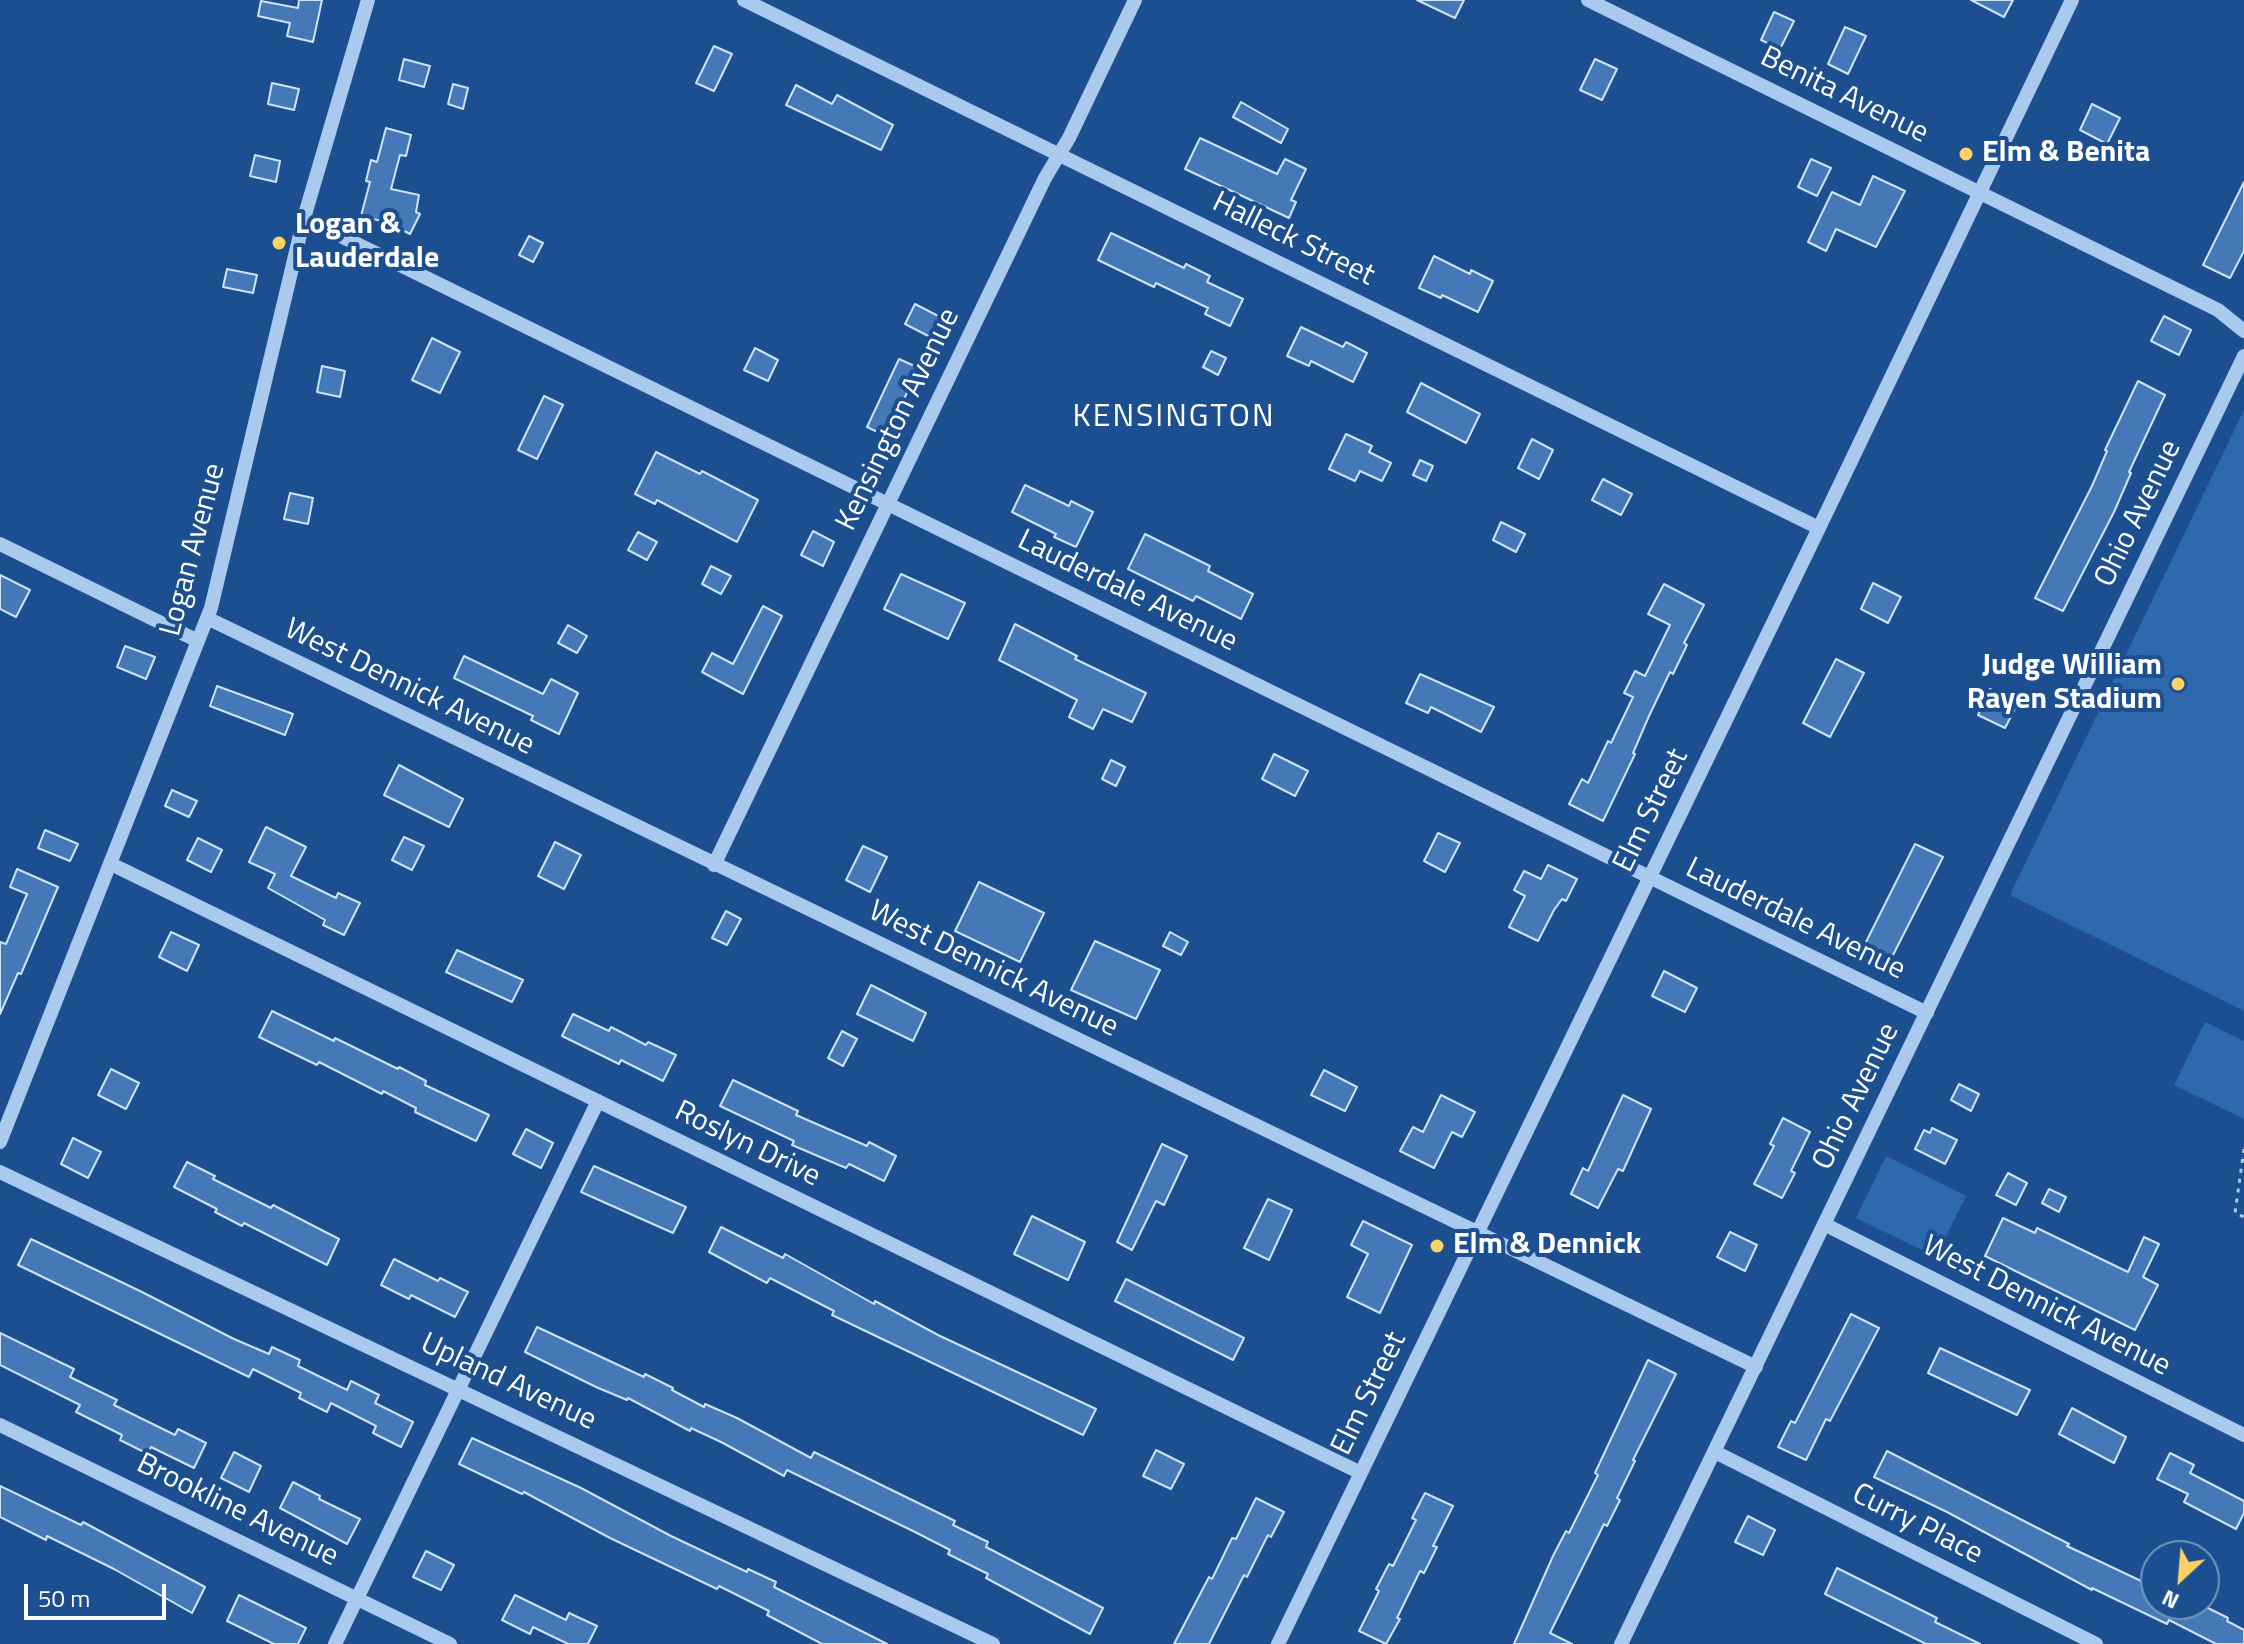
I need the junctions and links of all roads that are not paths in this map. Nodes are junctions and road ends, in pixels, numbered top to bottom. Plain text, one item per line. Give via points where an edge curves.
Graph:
1 (368, 0) edge
2 (744, 0) edge
3 (1135, 0) edge
4 (1588, 0) edge
5 (2072, 0) edge
6 (1059, 154) junction
7 (1979, 192) junction
8 (304, 218) junction
9 (2244, 331) edge
10 (2244, 356) edge
11 (887, 504) junction
12 (1819, 528) junction
13 (0, 544) edge
14 (207, 618) junction
15 (198, 641) junction
16 (111, 864) junction
17 (714, 865) junction
18 (1648, 877) junction
19 (1927, 1013) junction
20 (598, 1101) junction
21 (0, 1142) edge
22 (0, 1172) edge
23 (1824, 1224) junction
24 (1476, 1233) junction
25 (1756, 1367) junction
26 (459, 1389) junction
27 (0, 1425) edge
28 (2244, 1435) edge
29 (1715, 1452) junction
30 (1361, 1473) junction
31 (357, 1599) junction
32 (335, 1644) edge
33 (450, 1644) edge
34 (993, 1644) edge
35 (1278, 1644) edge
36 (1621, 1644) edge
37 (2096, 1644) edge

1 - 8 street, Logan Avenue
2 - 6 street, Halleck Street
3 - 6 street, Kensington Avenue
4 - 7 street, Benita Avenue
5 - 7 street, Elm Street
6 - 11 street, Kensington Avenue
6 - 12 street, Halleck Street
7 - 9 street, Benita Avenue via 2218,310
7 - 12 street, Elm Street
8 - 11 street, Lauderdale Avenue
8 - 14 street, Logan Avenue
10 - 19 street, Ohio Avenue
11 - 17 street, Kensington Avenue
11 - 18 street, Lauderdale Avenue
12 - 18 street, Elm Street
13 - 15 street
14 - 15 street, Logan Avenue
14 - 17 street, West Dennick Avenue
15 - 16 street, Logan Avenue
16 - 20 street, Roslyn Drive
16 - 21 street, Logan Avenue
17 - 24 street, West Dennick Avenue
18 - 19 street, Lauderdale Avenue
18 - 24 street, Elm Street
19 - 23 street, Ohio Avenue
20 - 26 street
20 - 30 street, Roslyn Drive
22 - 26 street, Upland Avenue
23 - 25 street, Ohio Avenue
23 - 28 street, West Dennick Avenue
24 - 25 street, West Dennick Avenue
24 - 30 street, Elm Street
25 - 29 street, Ohio Avenue
26 - 31 street
26 - 34 street, Upland Avenue
27 - 31 street, Brookline Avenue
29 - 36 street, Ohio Avenue
29 - 37 street, Curry Place
30 - 35 street, Elm Street
31 - 32 street
31 - 33 street, Brookline Avenue

